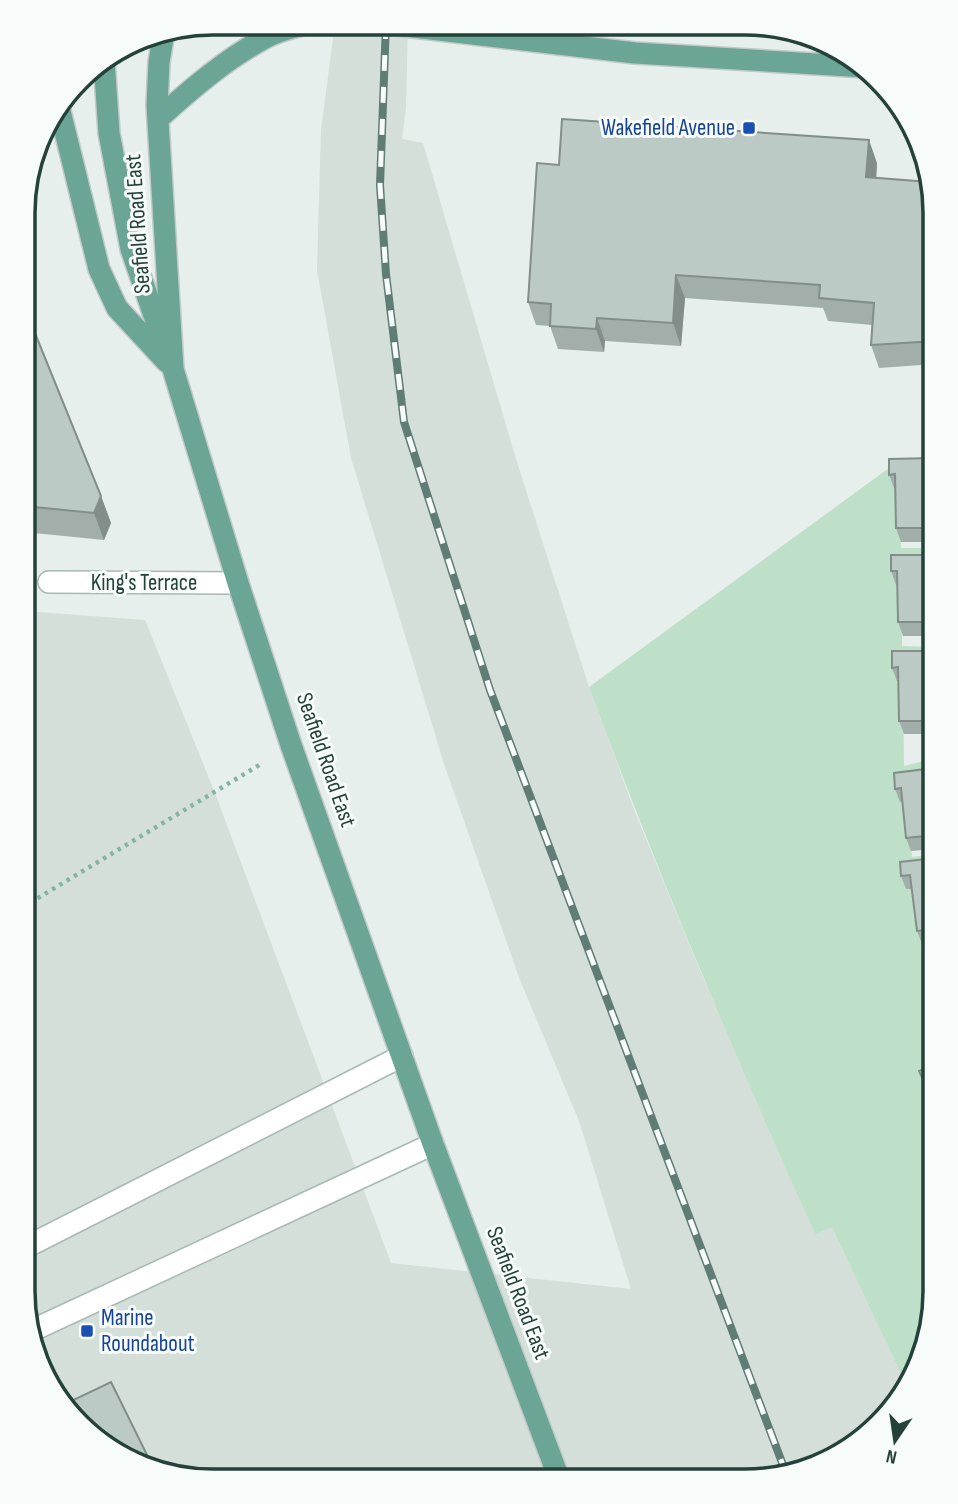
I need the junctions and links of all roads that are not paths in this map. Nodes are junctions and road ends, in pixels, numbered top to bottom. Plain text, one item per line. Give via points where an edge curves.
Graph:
1 (270, 35) edge
2 (489, 35) edge
3 (499, 36) joint
4 (162, 43) edge
5 (844, 66) edge
6 (105, 72) edge
7 (62, 119) edge
8 (158, 119) junction
9 (173, 369) junction
10 (49, 582) dead end
11 (238, 583) junction
12 (402, 1056) junction
13 (433, 1144) junction
14 (35, 1242) edge
15 (38, 1328) edge
16 (555, 1469) edge

1 - 8 main road via 185,94
2 - 3 main road, bridge
3 - 5 main road via 635,53
4 - 8 main road, Seafield Road East
6 - 9 main road via 109,133 131,249
7 - 9 main road via 99,269 117,308
8 - 9 main road, Seafield Road East
9 - 11 main road, Seafield Road East
10 - 11 street, King's Terrace
11 - 12 main road, Seafield Road East
12 - 13 main road, Seafield Road East
12 - 14 street
13 - 15 street
13 - 16 main road, Seafield Road East

